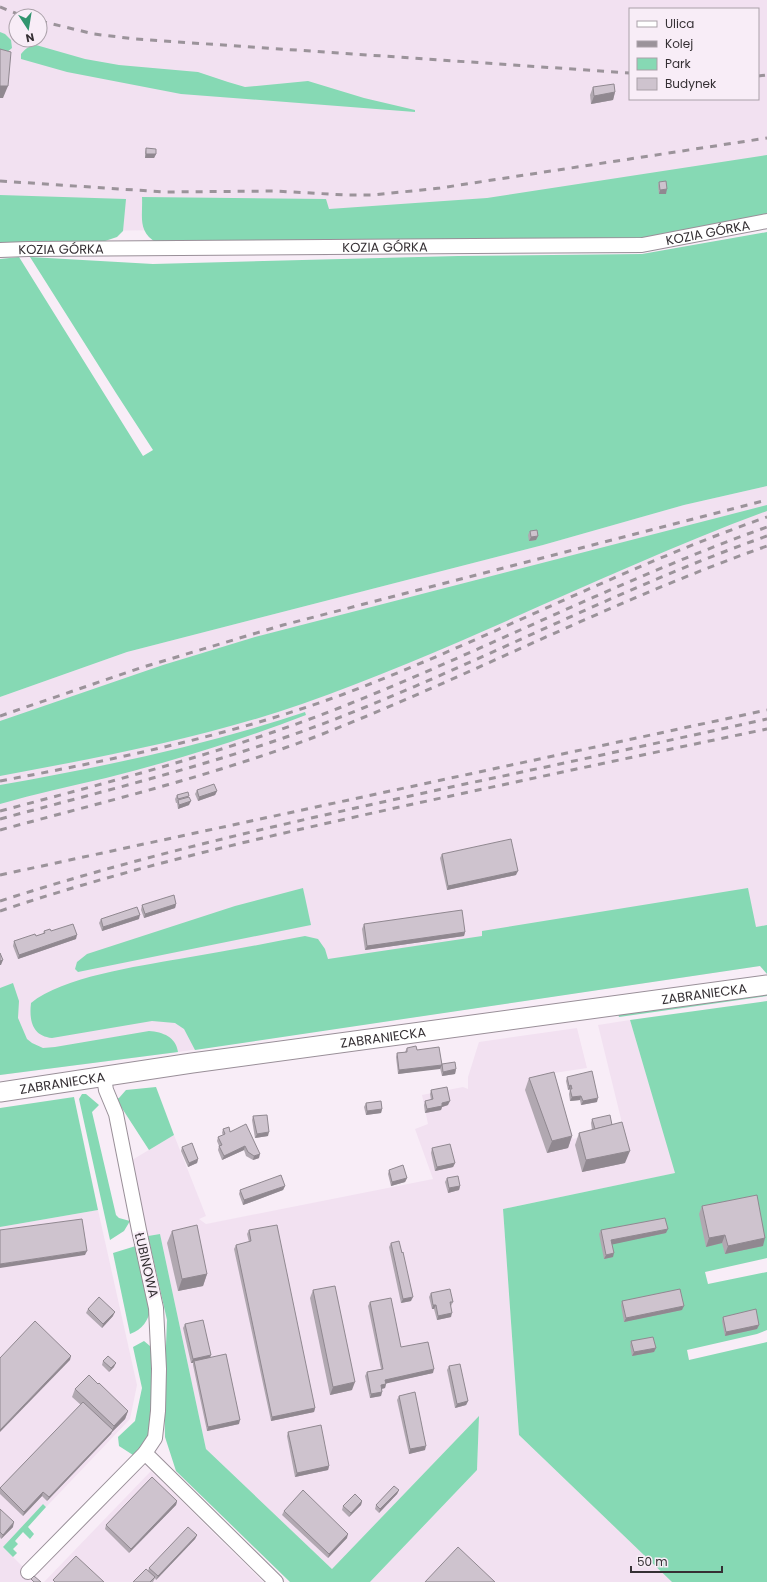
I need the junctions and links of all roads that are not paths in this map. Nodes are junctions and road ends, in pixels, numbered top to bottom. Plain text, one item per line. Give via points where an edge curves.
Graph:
1 (767, 221) edge
2 (0, 250) edge
3 (767, 985) edge
4 (104, 1078) junction
5 (0, 1092) edge
6 (145, 1453) junction
7 (28, 1572) dead end
8 (276, 1582) edge

1 - 2 street, KOZIA GÓRKA via 642,245
3 - 4 main road, ZABRANIECKA via 208,1061
4 - 5 main road, ZABRANIECKA
4 - 6 street, ŁUBINOWA via 116,1114 156,1308 158,1411 155,1438
6 - 7 street, ŁUBINOWA
6 - 8 street

